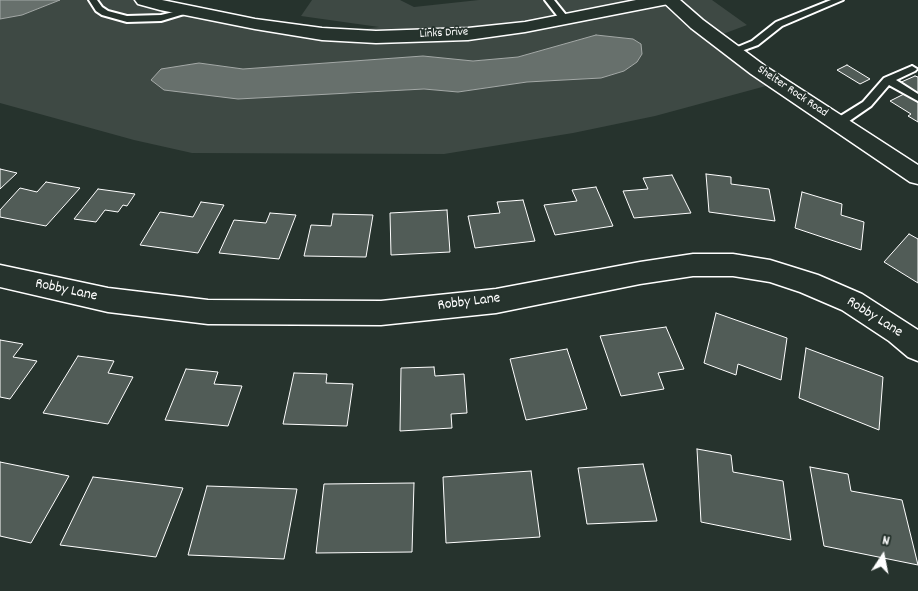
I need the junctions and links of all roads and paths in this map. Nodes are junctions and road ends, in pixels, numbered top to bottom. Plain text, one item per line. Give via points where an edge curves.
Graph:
1 (93, 0) edge
2 (144, 0) edge
3 (550, 0) edge
4 (663, 0) edge
5 (670, 0) edge
6 (839, 0) edge
7 (190, 11) junction
8 (565, 20) junction
9 (734, 51) junction
10 (912, 70) dead end
11 (888, 80) junction
12 (918, 98) edge
13 (838, 123) junction
14 (918, 176) edge
15 (0, 276) edge
16 (918, 348) edge

1 - 7 lane via 105,13 127,20 161,18
2 - 7 street, Links Drive
3 - 8 lane
4 - 8 street, Links Drive
5 - 9 street, Shelter Rock Road
6 - 9 lane via 779,24 755,43
7 - 8 street, Links Drive via 322,34 376,37 468,34
9 - 13 street, Shelter Rock Road
10 - 11 lane
11 - 12 lane
11 - 13 lane via 868,104
13 - 14 street, Shelter Rock Road
15 - 16 street, Robby Lane via 108,300 208,312 381,313 496,301 667,269 733,265 770,271 852,302

